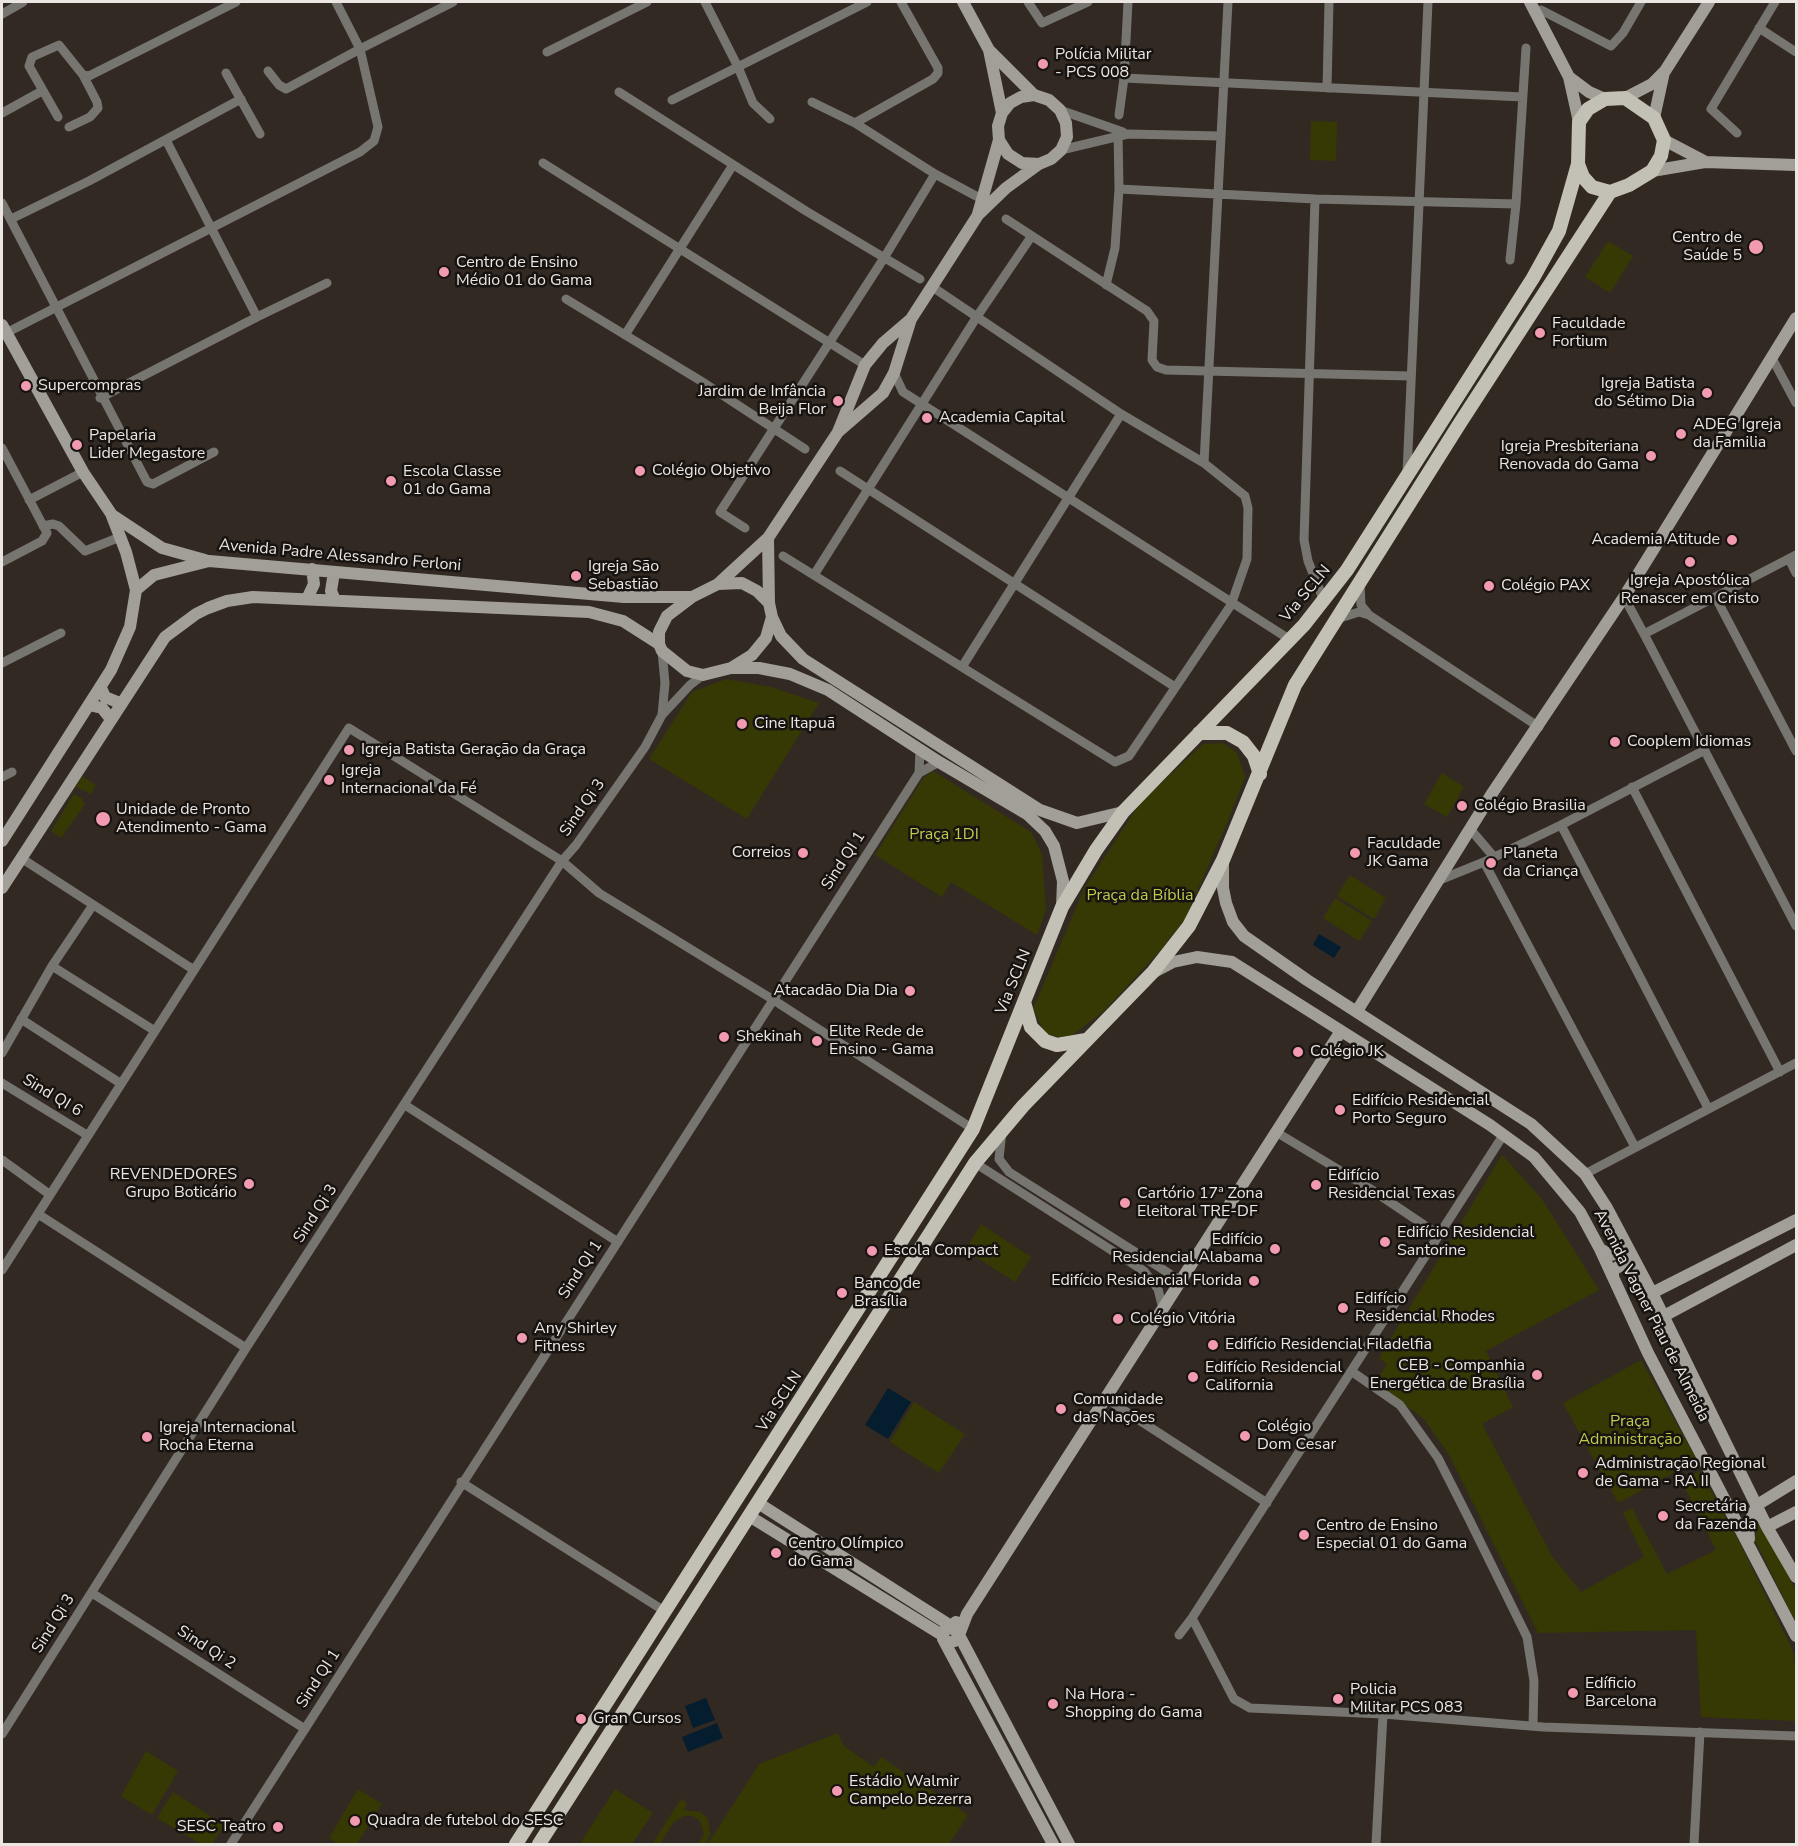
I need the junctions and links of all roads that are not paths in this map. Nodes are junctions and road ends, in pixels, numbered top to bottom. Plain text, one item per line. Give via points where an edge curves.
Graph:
1 (23, 2) edge
2 (236, 2) edge
3 (336, 2) edge
4 (453, 2) edge
5 (647, 2) edge
6 (705, 2) edge
7 (867, 2) edge
8 (901, 2) edge
9 (963, 2) edge
10 (1028, 2) edge
11 (1088, 2) edge
12 (1128, 2) edge
13 (1228, 2) edge
14 (1329, 2) edge
15 (1428, 2) edge
16 (1530, 2) edge
17 (1641, 2) edge
18 (1709, 2) edge
19 (1775, 2) edge
20 (1541, 10) dead end
21 (2, 14) edge
22 (1759, 28) junction
23 (1526, 48) dead end
24 (360, 49) junction
25 (989, 50) junction
26 (547, 52) dead end
27 (1797, 52) edge
28 (738, 67) junction
29 (268, 71) dead end
30 (1665, 71) junction
31 (226, 73) dead end
32 (83, 75) junction
33 (1569, 77) junction
34 (1124, 78) junction
35 (1223, 81) junction
36 (1328, 88) junction
37 (42, 91) junction
38 (619, 92) dead end
39 (1424, 94) junction
40 (1034, 95) junction
41 (1523, 97) junction
42 (1625, 98) junction
43 (241, 99) junction
44 (1605, 99) junction
45 (672, 100) dead end
46 (812, 102) dead end
47 (1060, 110) junction
48 (2, 112) edge
49 (1002, 113) junction
50 (1119, 115) dead end
51 (58, 117) dead end
52 (1654, 118) junction
53 (770, 119) dead end
54 (1579, 122) junction
55 (855, 123) junction
56 (69, 127) dead end
57 (1737, 133) dead end
58 (260, 134) dead end
59 (1118, 134) junction
60 (1220, 136) junction
61 (166, 140) junction
62 (999, 140) junction
63 (1664, 140) junction
64 (1061, 150) junction
65 (1705, 162) junction
66 (543, 163) dead end
67 (1039, 164) junction
68 (1578, 164) junction
69 (733, 165) junction
70 (1797, 165) edge
71 (1652, 171) junction
72 (934, 174) junction
73 (1119, 189) junction
74 (1610, 192) junction
75 (1218, 195) junction
76 (976, 196) dead end
77 (1315, 199) junction
78 (1418, 201) junction
79 (2, 202) edge
80 (1516, 204) junction
81 (978, 215) junction
82 (10, 219) junction
83 (1006, 219) dead end
84 (211, 227) junction
85 (1031, 237) junction
86 (680, 249) junction
87 (884, 258) junction
88 (1510, 260) dead end
89 (327, 283) dead end
90 (926, 283) junction
91 (1106, 285) junction
92 (566, 299) dead end
93 (56, 307) junction
94 (257, 317) junction
95 (976, 318) junction
96 (1797, 318) edge
97 (911, 319) junction
98 (3, 331) edge
99 (626, 335) junction
100 (828, 343) junction
101 (883, 343) junction
102 (901, 356) junction
103 (1772, 358) junction
104 (865, 365) junction
105 (1210, 370) junction
106 (894, 373) junction
107 (1310, 373) junction
108 (1410, 375) junction
109 (852, 392) junction
110 (903, 392) junction
111 (883, 393) junction
112 (100, 398) junction
113 (1797, 402) edge
114 (873, 404) junction
115 (922, 404) junction
116 (1121, 414) junction
117 (1443, 415) junction
118 (1460, 423) junction
119 (775, 429) junction
120 (838, 432) junction
121 (805, 449) dead end
122 (2, 450) edge
123 (214, 452) dead end
124 (1204, 463) junction
125 (840, 471) dead end
126 (83, 472) junction
127 (1407, 473) junction
128 (869, 490) junction
129 (1068, 499) junction
130 (29, 500) junction
131 (112, 515) junction
132 (43, 526) junction
133 (746, 528) dead end
134 (120, 537) junction
135 (768, 538) junction
136 (783, 556) dead end
137 (1793, 557) edge
138 (209, 561) junction
139 (2, 562) edge
140 (312, 569) junction
141 (334, 572) junction
142 (1797, 573) edge
143 (814, 575) junction
144 (1361, 579) junction
145 (1013, 583) junction
146 (718, 584) junction
147 (136, 590) junction
148 (692, 597) junction
149 (1624, 597) junction
150 (307, 598) junction
151 (1716, 598) junction
152 (335, 600) junction
153 (1324, 601) junction
154 (769, 603) junction
155 (1231, 604) junction
156 (1369, 615) junction
157 (771, 617) junction
158 (1335, 620) junction
159 (61, 633) dead end
160 (1644, 634) junction
161 (1289, 639) junction
162 (660, 648) junction
163 (2, 663) edge
164 (962, 667) junction
165 (731, 668) junction
166 (703, 675) junction
167 (1175, 687) junction
168 (101, 688) junction
169 (120, 703) junction
170 (89, 705) junction
171 (665, 709) junction
172 (111, 718) junction
173 (1539, 727) junction
174 (1199, 733) junction
175 (920, 750) junction
176 (1705, 750) junction
177 (1797, 751) edge
178 (939, 762) junction
179 (12, 772) dead end
180 (919, 773) junction
181 (1260, 774) junction
182 (2, 777) edge
183 (1632, 787) junction
184 (1123, 812) junction
185 (1561, 825) junction
186 (1471, 830) junction
187 (2, 841) edge
188 (1494, 857) junction
189 (21, 858) junction
190 (1223, 860) junction
191 (562, 861) junction
192 (1484, 862) junction
193 (1442, 879) junction
194 (2, 888) edge
195 (93, 905) junction
196 (1062, 907) junction
197 (1797, 926) edge
198 (52, 966) junction
199 (194, 970) junction
200 (1153, 972) junction
201 (1307, 980) junction
202 (772, 999) junction
203 (1024, 1002) junction
204 (1295, 1002) junction
205 (1357, 1011) junction
206 (21, 1019) junction
207 (155, 1031) junction
208 (1341, 1031) junction
209 (1394, 1037) junction
210 (1087, 1039) junction
211 (2, 1053) edge
212 (1379, 1054) junction
213 (1797, 1063) edge
214 (1780, 1072) junction
215 (2, 1083) edge
216 (120, 1083) junction
217 (405, 1105) junction
218 (1708, 1108) junction
219 (974, 1129) junction
220 (1002, 1131) junction
221 (1276, 1132) junction
222 (1504, 1134) junction
223 (87, 1135) junction
224 (1635, 1148) junction
225 (2, 1160) edge
226 (975, 1162) junction
227 (1585, 1174) junction
228 (49, 1194) junction
229 (38, 1214) junction
230 (1797, 1220) edge
231 (1439, 1235) junction
232 (1623, 1240) junction
233 (618, 1242) junction
234 (1797, 1245) edge
235 (1600, 1249) junction
236 (1725, 1258) junction
237 (2, 1270) edge
238 (1639, 1271) junction
239 (1735, 1276) junction
240 (1613, 1277) junction
241 (1181, 1281) junction
242 (1652, 1293) junction
243 (1163, 1308) junction
244 (1662, 1317) junction
245 (246, 1348) junction
246 (1351, 1371) junction
247 (1105, 1398) junction
248 (768, 1451) junction
249 (784, 1462) junction
250 (755, 1472) junction
251 (1797, 1480) edge
252 (771, 1481) junction
253 (461, 1482) junction
254 (758, 1503) junction
255 (1267, 1503) junction
256 (1757, 1505) junction
257 (1797, 1512) edge
258 (749, 1516) junction
259 (1767, 1527) junction
260 (1750, 1545) junction
261 (858, 1565) junction
262 (1797, 1577) edge
263 (848, 1578) junction
264 (92, 1593) junction
265 (666, 1612) junction
266 (1192, 1617) junction
267 (955, 1630) junction
268 (1179, 1635) dead end
269 (1797, 1636) edge
270 (944, 1639) junction
271 (1383, 1714) junction
272 (1533, 1726) junction
273 (305, 1729) junction
274 (1700, 1732) junction
275 (2, 1734) edge
276 (1797, 1736) edge
277 (542, 1805) junction
278 (558, 1815) junction
279 (525, 1831) junction
280 (540, 1843) edge
281 (231, 1845) edge
282 (516, 1845) edge
283 (1053, 1845) edge
284 (1069, 1845) edge
285 (1376, 1845) edge
286 (1694, 1845) edge

1 - 21 street
2 - 32 street via 89,76
3 - 24 street
4 - 24 street
5 - 26 street
6 - 28 street
7 - 28 street
8 - 55 street via 938,73
9 - 25 main road
10 - 11 street via 1042,23
12 - 34 street
13 - 35 street
14 - 36 street
15 - 39 street
16 - 33 main road
17 - 20 street via 1611,46
18 - 30 main road
19 - 22 street
22 - 27 street
22 - 57 street via 1711,109
23 - 41 street
24 - 29 street via 286,89
24 - 84 street via 378,127 374,141 360,152
25 - 40 main road
25 - 49 main road
28 - 45 street
28 - 53 street via 753,103
30 - 42 main road via 1652,84
30 - 52 main road
31 - 43 street
32 - 37 street via 62,46 55,45 29,60
32 - 56 street via 98,108 90,117
33 - 44 main road
33 - 54 main road
34 - 35 street
34 - 50 street
35 - 36 street
35 - 60 street
36 - 39 street
37 - 48 street
37 - 51 street
38 - 69 street
39 - 41 street
39 - 78 street
40 - 47 main road via 1049,100
40 - 49 main road via 1016,100
41 - 80 street
42 - 44 main road
42 - 52 main road
43 - 58 street
43 - 61 street
44 - 54 main road via 1588,109
46 - 55 street
47 - 59 street
47 - 64 main road via 1067,137
49 - 62 main road
52 - 63 main road
54 - 68 main road
55 - 72 street
59 - 60 street
59 - 64 street
59 - 73 street
60 - 75 street
61 - 82 street
61 - 84 street
62 - 67 main road via 1008,154 1022,163
62 - 81 main road
63 - 65 main road
63 - 71 main road
64 - 67 main road
65 - 70 main road
65 - 71 main road
66 - 86 street
67 - 81 main road
68 - 74 main road via 1592,187
68 - 117 main road, Via SCLN via 1559,231 1533,278
69 - 86 street
69 - 87 street
71 - 74 main road
72 - 76 street
72 - 87 street
73 - 75 street
73 - 91 street via 1115,248
74 - 118 main road, Via SCLN
75 - 77 street
75 - 105 street
77 - 78 street
77 - 107 street
78 - 80 street
78 - 108 street
79 - 82 street
80 - 88 street
81 - 90 main road
82 - 93 street
83 - 85 street
84 - 93 street
84 - 94 street
85 - 91 street
85 - 95 street
86 - 99 street
86 - 100 street
87 - 90 street
87 - 100 street
89 - 94 street
90 - 95 street
90 - 97 main road
91 - 105 street via 1152,316 1152,360 1157,367
92 - 99 street
93 - 98 street
93 - 112 street
94 - 112 street
95 - 115 street
95 - 116 street
96 - 103 main road
97 - 101 main road
97 - 102 main road
98 - 126 main road
99 - 119 street
100 - 104 street
100 - 119 street
101 - 102 main road
101 - 104 main road
102 - 106 main road
103 - 113 street
103 - 149 main road
104 - 109 main road
105 - 107 street
105 - 124 street
106 - 110 street
106 - 111 main road
107 - 108 street
107 - 153 street via 1304,540
108 - 127 street
109 - 114 main road via 862,403
109 - 120 main road
110 - 111 street
110 - 115 street
111 - 114 main road
112 - 123 street via 147,482 153,484
114 - 120 main road
115 - 128 street
115 - 129 street
116 - 124 street
116 - 129 street
117 - 118 main road
117 - 127 main road, Via SCLN
118 - 144 main road, Via SCLN
119 - 121 street
119 - 133 street via 720,512
120 - 135 main road
122 - 130 street
124 - 155 street via 1245,496 1248,508 1247,559
125 - 128 street
126 - 130 street
126 - 131 main road
127 - 153 main road, Via SCLN
128 - 143 street
128 - 145 street
129 - 145 street
129 - 155 street
130 - 132 street
131 - 134 main road
131 - 138 main road via 162,548
132 - 134 street via 59,526 85,551
132 - 139 street via 47,533 44,539
134 - 147 main road
135 - 146 main road
135 - 154 main road
136 - 143 street
137 - 142 street
137 - 151 street
138 - 140 main road, Avenida Padre Alessandro Ferloni
138 - 147 main road, Avenida Padre Alessandro Ferloni via 154,575
140 - 141 main road, Avenida Padre Alessandro Ferloni
140 - 150 main road via 314,584
141 - 148 main road, Avenida Padre Alessandro Ferloni via 624,597
141 - 152 main road via 331,591
143 - 164 street
144 - 156 street via 1359,597
144 - 158 main road, Via SCLN
145 - 164 street
145 - 167 street
146 - 148 main road
146 - 154 main road via 742,584
147 - 168 main road via 122,650
148 - 162 main road via 667,616 659,632
149 - 160 street
149 - 173 main road
150 - 152 main road
150 - 169 main road via 253,597 227,601 195,614 165,637
151 - 160 street
151 - 177 street
152 - 162 main road via 589,612 623,621
153 - 161 main road, Via SCLN
154 - 157 main road
155 - 161 street
155 - 167 street
156 - 158 street via 1359,612
156 - 173 street
157 - 165 main road via 766,638 752,655
157 - 184 main road via 781,636 803,658 1040,810 1077,823
158 - 181 main road, Via SCLN via 1295,685
159 - 163 street
160 - 176 street
161 - 174 main road, Via SCLN
162 - 166 main road via 687,670
162 - 171 street
164 - 167 street via 1115,762 1129,756
165 - 166 main road
165 - 175 main road via 790,674 828,690
166 - 171 street
168 - 169 main road via 105,697
168 - 170 main road
169 - 172 main road
170 - 172 main road via 102,708
170 - 187 main road
171 - 191 street, Sind Qi 3 via 645,747
172 - 189 main road
173 - 186 main road
174 - 181 main road via 1227,733 1243,742 1254,756
174 - 184 main road, Via SCLN
175 - 178 main road
175 - 180 street
176 - 183 street
176 - 197 street
178 - 180 street
178 - 196 main road via 1027,814 1045,831 1060,861
179 - 182 street
180 - 202 street, Sind QI 1
181 - 190 main road, Via SCLN
183 - 185 street
183 - 214 street
184 - 196 main road, Via SCLN
185 - 188 street
185 - 218 street
186 - 188 street
186 - 193 main road
188 - 192 street
189 - 194 main road
189 - 195 street
190 - 200 main road, Via SCLN via 1189,926
190 - 201 main road, Avenida Vagner Piau de Almeida via 1223,888 1233,922 1244,936
191 - 199 street via 349,728
191 - 202 street via 599,893
191 - 217 street, Sind Qi 3
192 - 193 street
192 - 224 street
193 - 205 main road
195 - 198 street
195 - 199 street
196 - 203 main road, Via SCLN
198 - 206 street
198 - 207 street
199 - 207 street
200 - 204 main road, Avenida Vagner Piau de Almeida via 1184,958 1213,958 1253,973
200 - 210 main road, Via SCLN
201 - 204 main road via 1295,992
201 - 205 main road, Avenida Vagner Piau de Almeida
202 - 219 street
202 - 233 street, Sind QI 1
203 - 210 main road via 1031,1027 1045,1041 1057,1045
203 - 219 main road, Via SCLN
204 - 208 main road, Avenida Vagner Piau de Almeida
205 - 209 main road, Avenida Vagner Piau de Almeida
206 - 211 street
206 - 216 street
207 - 216 street
208 - 212 main road, Avenida Vagner Piau de Almeida
208 - 221 main road
209 - 212 main road via 1399,1046 1396,1057 1392,1060
209 - 227 main road, Avenida Vagner Piau de Almeida via 1531,1124
210 - 220 main road, Via SCLN
212 - 222 main road, Avenida Vagner Piau de Almeida
213 - 214 street
214 - 218 street
215 - 223 street, Sind QI 6
216 - 223 street
217 - 233 street
217 - 245 street, Sind Qi 3
218 - 224 street
219 - 248 main road, Via SCLN
220 - 226 main road, Via SCLN
220 - 241 street via 999,1160 1008,1172
221 - 231 street
221 - 241 main road
222 - 231 street
222 - 235 main road, Avenida Vagner Piau de Almeida via 1558,1183
223 - 228 street
224 - 227 street
225 - 228 street
226 - 243 street via 1144,1271 1158,1290
226 - 249 main road, Via SCLN
227 - 232 main road, Avenida Vagner Piau de Almeida
228 - 229 street
229 - 237 street
229 - 245 street
230 - 236 main road
231 - 246 street
232 - 235 main road via 1622,1248 1615,1254
232 - 238 main road, Avenida Vagner Piau de Almeida
233 - 253 street, Sind QI 1
234 - 239 main road
235 - 240 main road, Avenida Vagner Piau de Almeida
236 - 239 main road via 1726,1270
236 - 242 main road
238 - 240 main road via 1623,1264 1615,1268
238 - 242 main road, Avenida Vagner Piau de Almeida
239 - 244 main road
240 - 260 main road, Avenida Vagner Piau de Almeida via 1648,1353
241 - 243 main road
242 - 244 main road, Avenida Vagner Piau de Almeida
243 - 247 main road
244 - 256 main road, Avenida Vagner Piau de Almeida
245 - 264 street, Sind Qi 3
246 - 255 street
246 - 272 street via 1400,1405 1438,1458 1460,1500 1527,1637 1534,1681
247 - 255 street
247 - 267 main road
248 - 249 main road via 774,1459
248 - 250 main road, Via SCLN
249 - 252 main road, Via SCLN
250 - 252 main road via 767,1474
250 - 265 main road, Via SCLN
251 - 256 main road
252 - 254 main road, Via SCLN
253 - 265 street
253 - 273 street, Sind QI 1
254 - 258 main road, Via SCLN
254 - 261 main road
255 - 266 street
256 - 259 main road, Avenida Vagner Piau de Almeida
256 - 260 main road via 1748,1527
257 - 259 main road
258 - 263 main road
258 - 278 main road, Via SCLN
259 - 262 main road, Avenida Vagner Piau de Almeida
260 - 269 main road, Avenida Vagner Piau de Almeida
261 - 263 main road via 850,1568
261 - 267 main road
263 - 270 main road
264 - 273 street, Sind Qi 2
264 - 275 street, Sind Qi 3
265 - 277 main road, Via SCLN
266 - 268 street
266 - 271 street via 1240,1705
267 - 270 main road via 955,1641
267 - 284 main road
270 - 283 main road
271 - 272 street
271 - 285 street
272 - 274 street
273 - 281 street, Sind QI 1
274 - 276 street
274 - 286 street
277 - 278 main road via 547,1813
277 - 279 main road, Via SCLN
278 - 280 main road, Via SCLN
279 - 280 main road via 535,1835
279 - 282 main road, Via SCLN

